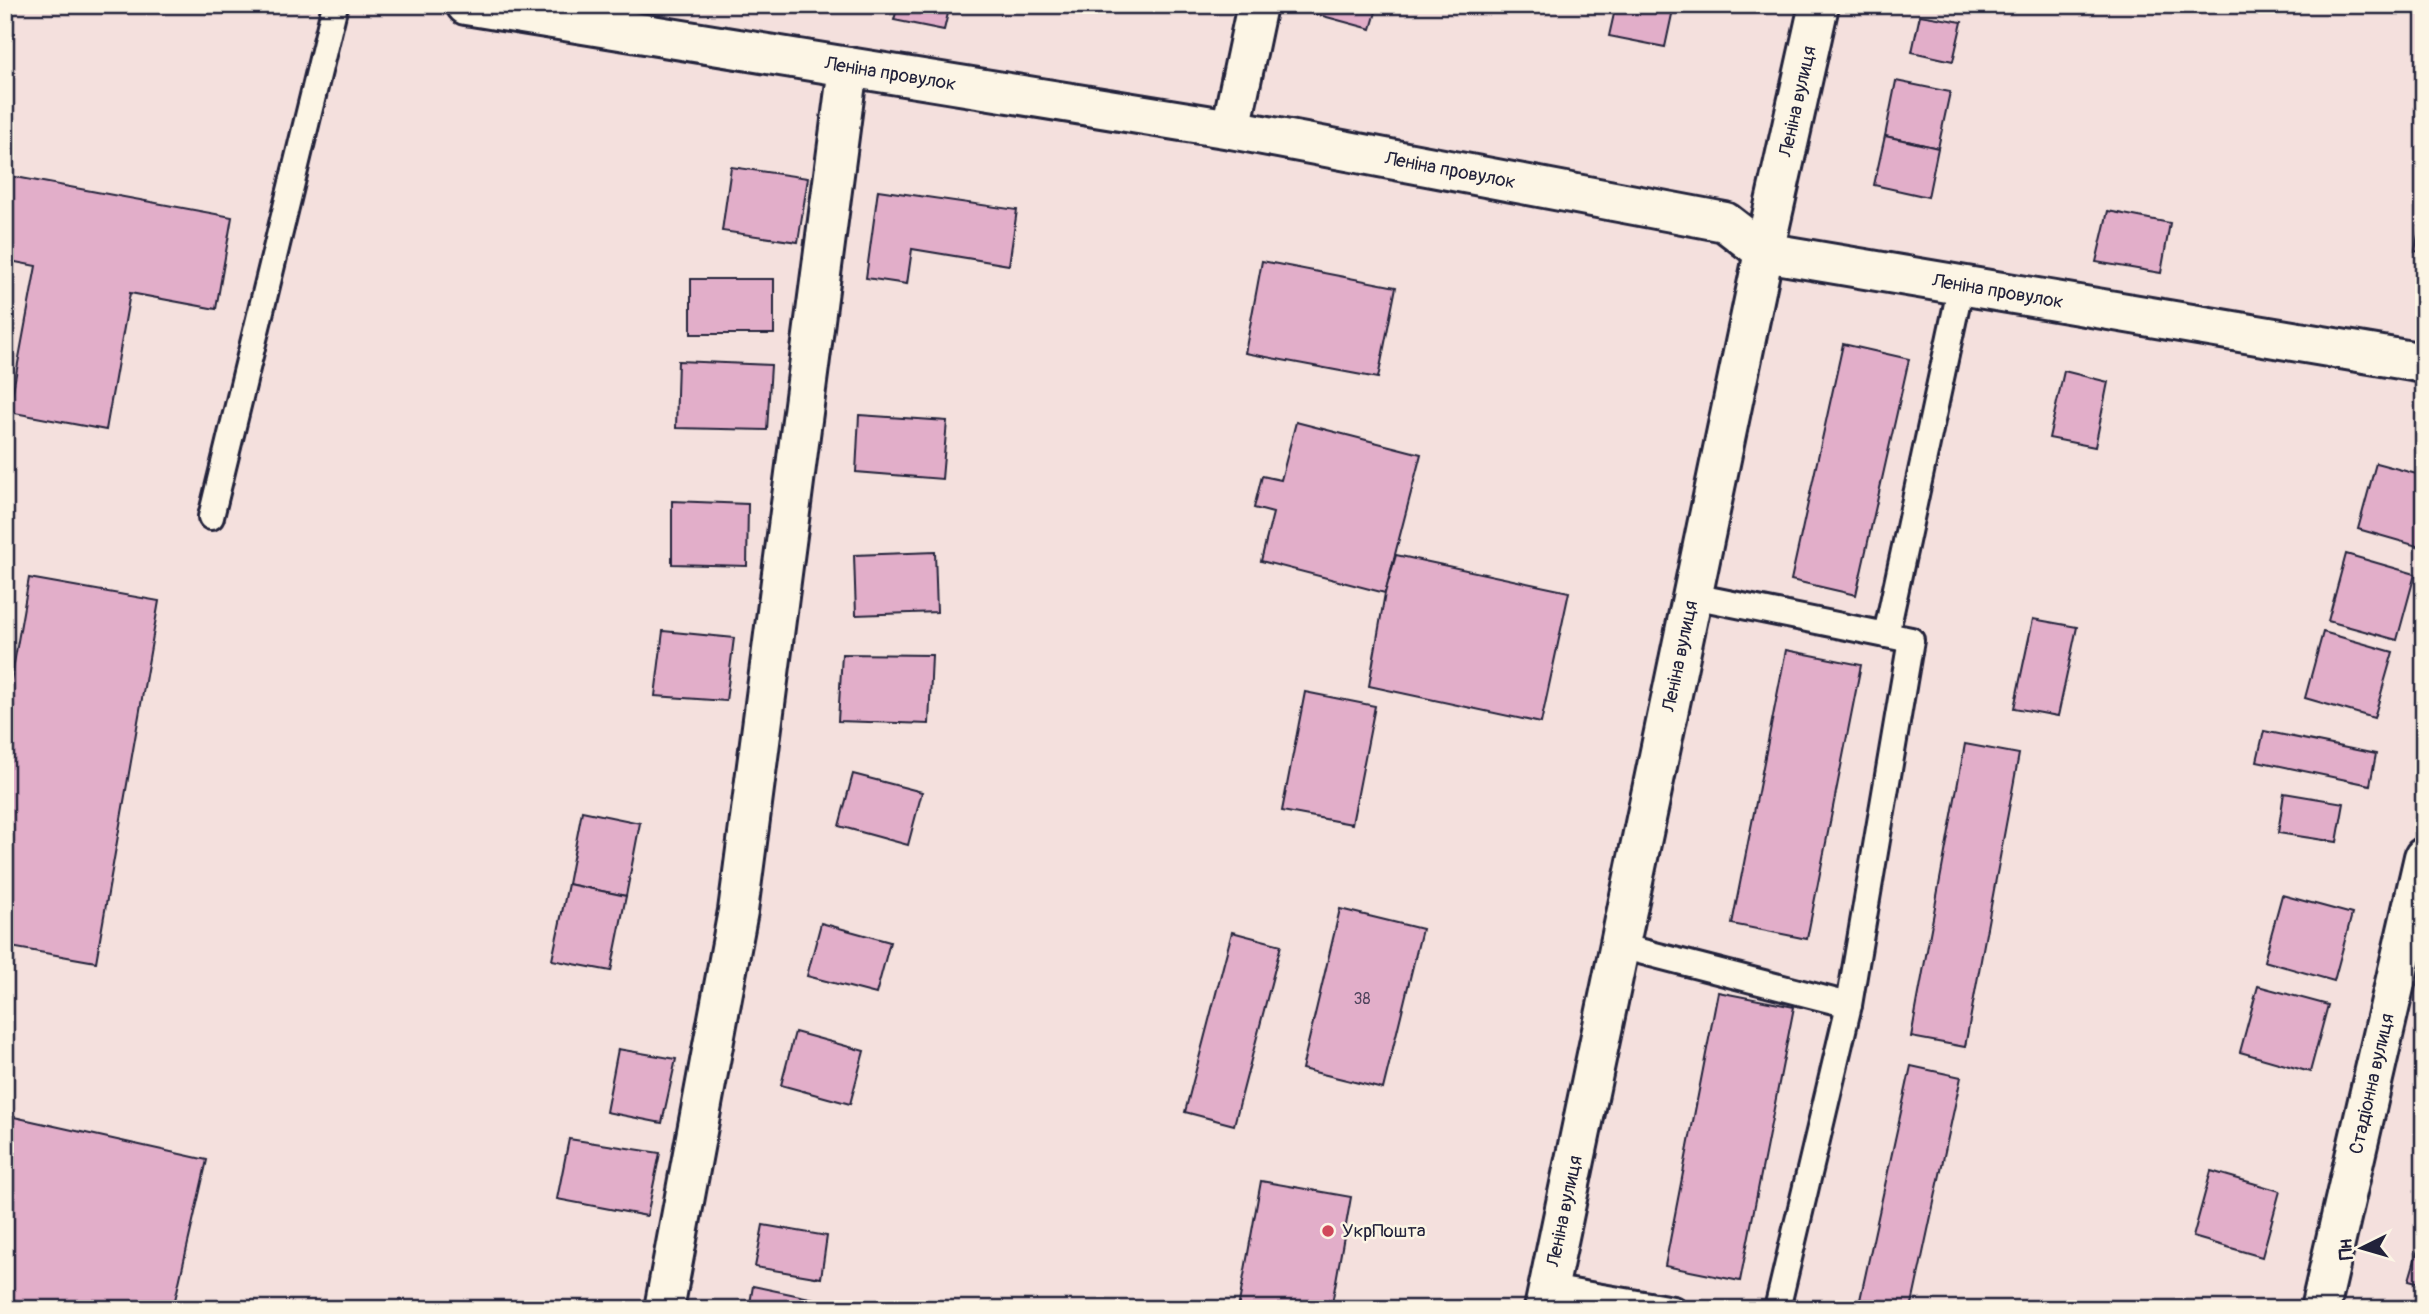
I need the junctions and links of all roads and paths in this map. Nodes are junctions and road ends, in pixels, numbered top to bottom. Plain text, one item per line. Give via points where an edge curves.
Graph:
1 (335, 5) edge
2 (466, 5) edge
3 (1257, 5) edge
4 (1819, 5) edge
5 (539, 11) edge
6 (848, 67) junction
7 (1231, 129) junction
8 (1764, 252) junction
9 (1961, 285) junction
10 (2424, 363) edge
11 (211, 517) dead end
12 (1693, 596) junction
13 (1886, 635) junction
14 (2424, 857) edge
15 (1620, 946) junction
16 (1849, 1005) junction
17 (1546, 1299) edge
18 (664, 1309) edge
19 (1673, 1309) edge
20 (1777, 1309) edge
21 (2320, 1309) edge

1 - 11 lane
2 - 5 street, Леніна провулок
3 - 7 street
4 - 8 street, Леніна вулиця
5 - 6 street, Леніна провулок
6 - 7 street, Леніна провулок
6 - 18 street via 738,911
7 - 8 street, Леніна провулок via 1725,222
8 - 9 street, Леніна провулок
8 - 12 street, Леніна вулиця
9 - 10 street, Леніна провулок
9 - 13 lane
12 - 13 lane
12 - 15 street, Леніна вулиця
13 - 16 lane via 1911,640
14 - 21 street, Стадіонна вулиця
15 - 16 lane
15 - 17 street, Леніна вулиця
16 - 20 lane
17 - 19 lane

